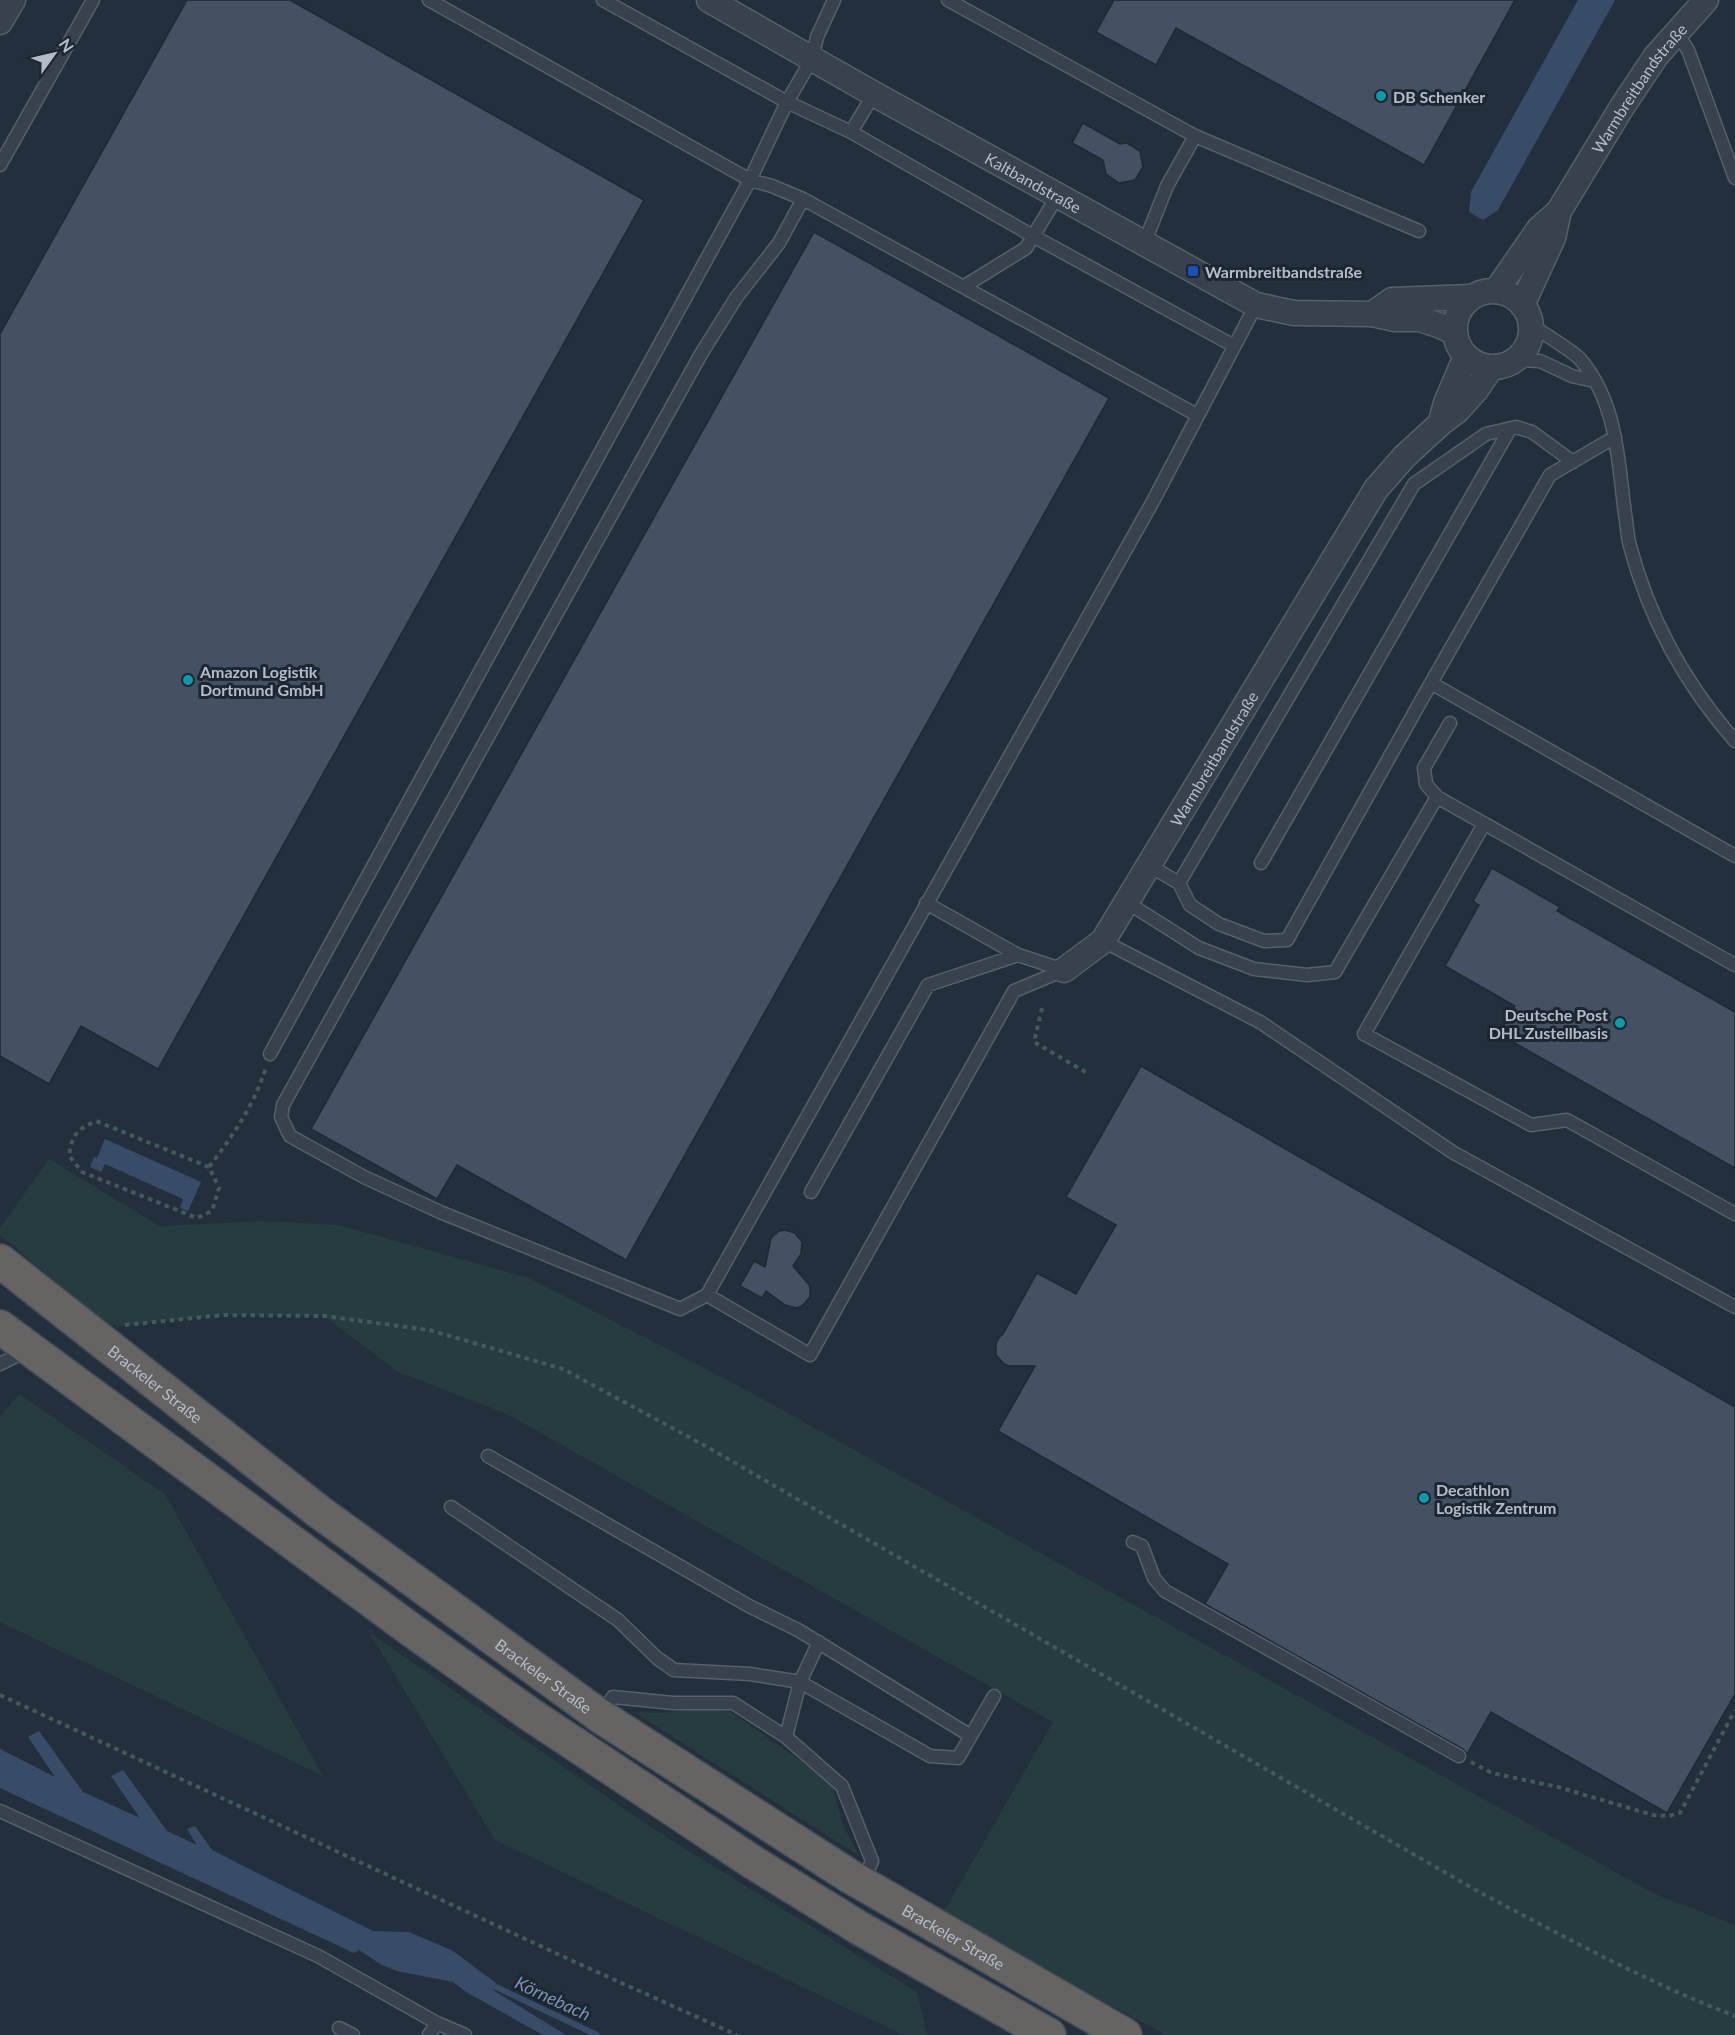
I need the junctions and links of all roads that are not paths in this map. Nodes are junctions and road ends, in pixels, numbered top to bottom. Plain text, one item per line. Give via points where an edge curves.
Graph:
1 (13, 0) edge
2 (93, 0) edge
3 (429, 0) edge
4 (603, 0) edge
5 (709, 0) edge
6 (834, 0) edge
7 (948, 0) edge
8 (1706, 0) edge
9 (0, 22) edge
10 (1676, 32) junction
11 (812, 59) junction
12 (874, 94) junction
13 (788, 102) junction
14 (851, 132) junction
15 (1195, 136) junction
16 (0, 165) edge
17 (1735, 178) edge
18 (750, 180) junction
19 (1058, 195) junction
20 (803, 199) junction
21 (1559, 211) junction
22 (1419, 231) dead end
23 (1033, 236) junction
24 (1144, 244) junction
25 (963, 287) junction
26 (1496, 291) junction
27 (1472, 297) junction
28 (1256, 305) junction
29 (1372, 314) junction
30 (1527, 315) junction
31 (1455, 333) junction
32 (1234, 346) junction
33 (1466, 356) junction
34 (1516, 360) junction
35 (1491, 368) junction
36 (1594, 381) junction
37 (1197, 415) junction
38 (1441, 423) junction
39 (1510, 429) junction
40 (1615, 436) junction
41 (1573, 462) junction
42 (1431, 682) junction
43 (1450, 723) dead end
44 (1735, 741) edge
45 (1437, 797) junction
46 (1484, 824) junction
47 (1735, 856) edge
48 (1261, 863) dead end
49 (1150, 866) junction
50 (1179, 883) junction
51 (926, 903) junction
52 (1128, 903) junction
53 (1104, 941) junction
54 (1018, 955) junction
55 (1735, 965) edge
56 (1064, 970) junction
57 (270, 1054) road end
58 (811, 1192) dead end
59 (1735, 1214) edge
60 (0, 1261) edge
61 (706, 1295) junction
62 (1735, 1307) edge
63 (0, 1327) edge
64 (29, 1349) junction
65 (0, 1364) edge
66 (488, 1456) dead end
67 (451, 1507) dead end
68 (1133, 1542) dead end
69 (819, 1642) junction
70 (800, 1682) junction
71 (994, 1696) dead end
72 (600, 1716) junction
73 (971, 1736) junction
74 (786, 1737) junction
75 (1459, 1756) road end
76 (0, 1811) edge
77 (862, 1883) junction
78 (437, 2023) junction
79 (339, 2028) dead end
80 (353, 2035) edge
81 (429, 2035) edge
82 (465, 2035) edge
83 (1049, 2035) edge
84 (1125, 2035) edge

1 - 9 street
2 - 16 lane
3 - 18 lane
4 - 13 lane
5 - 11 street, Kaltbandstraße
6 - 11 lane via 817,37
7 - 15 lane
8 - 10 street, Warmbreitbandstraße
10 - 17 lane via 1688,50
10 - 21 street, Warmbreitbandstraße via 1627,98
11 - 12 street, Kaltbandstraße
11 - 13 lane
12 - 14 lane
12 - 19 street, Kaltbandstraße
13 - 14 lane
13 - 18 lane
14 - 23 lane
15 - 22 lane
15 - 24 lane via 1167,186
18 - 20 lane
18 - 57 lane
19 - 23 lane
19 - 24 street, Kaltbandstraße
20 - 25 lane
20 - 61 lane via 779,243 736,298 701,354 283,1104 281,1117 290,1136 364,1177 440,1212 680,1309
21 - 26 street, Warmbreitbandstraße via 1539,229
21 - 30 street, Warmbreitbandstraße
23 - 25 lane via 1026,248
23 - 32 lane
24 - 28 street, Kaltbandstraße
25 - 37 lane
26 - 27 street
26 - 30 street via 1507,293
27 - 29 street, Kaltbandstraße via 1392,300
27 - 31 street via 1459,311
28 - 29 street, Kaltbandstraße via 1294,313
28 - 32 lane
29 - 31 street, Kaltbandstraße via 1395,320 1420,319
30 - 34 street via 1530,339
30 - 36 lane via 1579,358
31 - 33 street
32 - 37 lane
33 - 35 street
33 - 38 street
34 - 35 street
34 - 36 lane via 1540,361
35 - 38 street, Warmbreitbandstraße via 1457,411
36 - 40 lane via 1607,405
37 - 51 lane via 1152,503
38 - 49 street, Warmbreitbandstraße via 1376,489
39 - 41 lane via 1532,432
39 - 48 lane
39 - 50 lane via 1486,434 1414,484
40 - 41 lane
40 - 44 lane via 1630,545 1652,612 1680,666 1712,715
41 - 42 lane via 1550,475
42 - 47 lane
42 - 50 lane via 1287,940 1264,941 1220,924 1190,905
43 - 45 lane via 1424,768 1426,784
45 - 46 lane
45 - 52 lane via 1335,972 1307,975 1254,969 1199,948
46 - 55 lane
46 - 59 lane via 1364,1034 1531,1125 1567,1120
49 - 50 lane
49 - 52 street, Warmbreitbandstraße
51 - 54 lane
51 - 61 lane
52 - 53 street, Warmbreitbandstraße
53 - 56 street, Warmbreitbandstraße
53 - 62 lane via 1260,1022 1454,1153
54 - 56 lane
54 - 58 lane via 928,985
56 - 61 lane via 1014,991 810,1355
60 - 72 highway, Brackeler Straße via 328,1518
63 - 64 highway
64 - 65 lane
64 - 83 highway via 528,1713 851,1923
66 - 69 lane
67 - 70 lane via 618,1620 674,1670 750,1674
68 - 75 lane via 1142,1546 1154,1578 1165,1591
69 - 70 lane
69 - 73 lane
70 - 73 lane via 930,1756 958,1758
70 - 74 lane
71 - 73 lane
72 - 74 lane via 613,1697 733,1703
72 - 77 highway, Brackeler Straße
74 - 77 lane via 842,1786 872,1861
76 - 78 lane via 318,1956
77 - 84 highway, Brackeler Straße
78 - 81 lane
78 - 82 lane
79 - 80 lane

